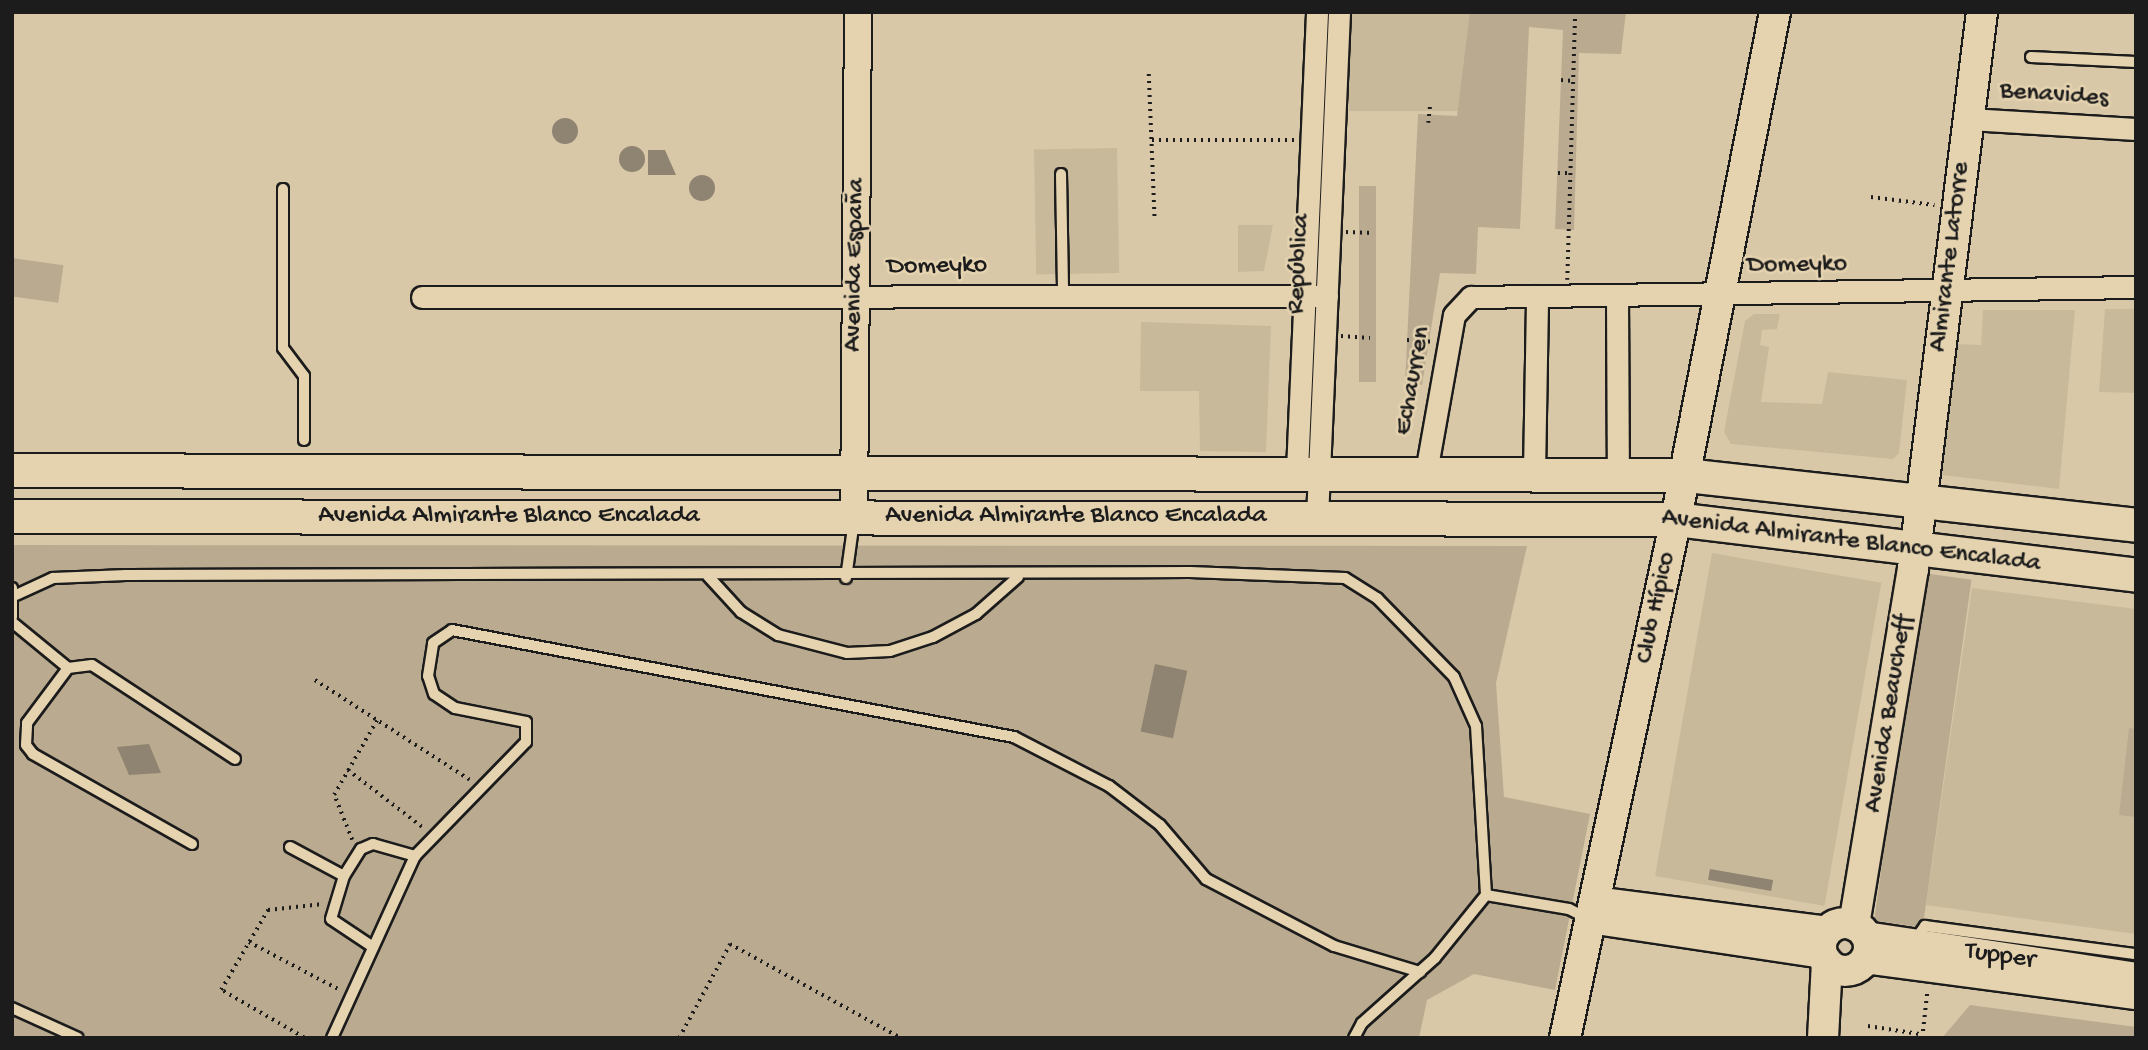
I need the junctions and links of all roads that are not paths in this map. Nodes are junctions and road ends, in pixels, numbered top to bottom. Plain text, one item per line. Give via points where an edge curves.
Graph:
1 (858, 12) edge
2 (1317, 12) edge
3 (1339, 12) edge
4 (1775, 12) edge
5 (1982, 12) edge
6 (2031, 57) dead end
7 (2136, 62) edge
8 (1969, 119) junction
9 (2136, 129) edge
10 (1061, 174) dead end
11 (282, 189) dead end
12 (2136, 287) edge
13 (1946, 291) junction
14 (1063, 293) junction
15 (855, 296) junction
16 (1327, 296) junction
17 (1537, 296) junction
18 (1720, 296) junction
19 (422, 297) dead end
20 (1304, 297) junction
21 (1617, 297) junction
22 (1461, 303) joint
23 (304, 457) junction
24 (854, 468) junction
25 (12, 470) edge
26 (384, 471) junction
27 (1308, 471) junction
28 (1426, 472) junction
29 (1534, 473) junction
30 (1618, 474) junction
31 (1685, 475) junction
32 (1919, 501) junction
33 (12, 516) edge
34 (854, 517) junction
35 (384, 518) junction
36 (1317, 518) junction
37 (1676, 519) junction
38 (2136, 525) edge
39 (1915, 550) junction
40 (2136, 575) edge
41 (708, 576) junction
42 (1018, 577) junction
43 (846, 578) junction
44 (14, 591) edge
45 (12, 617) edge
46 (12, 622) edge
47 (68, 668) junction
48 (235, 759) dead end
49 (192, 844) dead end
50 (290, 847) dead end
51 (415, 856) junction
52 (344, 876) junction
53 (1486, 895) junction
54 (1584, 910) junction
55 (373, 947) junction
56 (1846, 948) junction
57 (2136, 954) edge
58 (2063, 955) junction
59 (1420, 972) junction
60 (2136, 976) edge
61 (2136, 996) edge
62 (12, 1008) edge
63 (78, 1038) edge
64 (332, 1038) edge
65 (1354, 1038) edge
66 (1565, 1038) edge
67 (1823, 1038) edge
68 (1834, 1038) edge

1 - 15 street, Avenida España
2 - 20 street, República
3 - 16 street, República
4 - 18 main road, Club Hípico
5 - 8 main road, Almirante Latorre via 1985,52
6 - 7 lane
8 - 9 street, Benavides
8 - 13 main road, Almirante Latorre
10 - 14 lane
11 - 23 lane via 283,348 304,376
12 - 13 street, Domeyko
13 - 18 street, Domeyko
13 - 32 main road, Almirante Latorre
14 - 15 street, Domeyko
14 - 20 street, Domeyko
15 - 19 street, Domeyko
15 - 24 street, Avenida España
16 - 20 street, Domeyko
16 - 27 street, República
17 - 21 street, Domeyko
17 - 22 street, Domeyko
17 - 29 street
18 - 21 street, Domeyko
18 - 31 main road, Club Hípico
20 - 27 street, República
21 - 30 street
22 - 28 street, Echaurren
23 - 25 main road, Avenida Almirante Blanco Encalada
23 - 26 main road, Avenida Almirante Blanco Encalada
24 - 26 main road, Avenida Almirante Blanco Encalada
24 - 27 main road, Avenida Almirante Blanco Encalada
24 - 34 street, Avenida España
26 - 35 main road
27 - 28 main road, Avenida Almirante Blanco Encalada
27 - 36 street, República
28 - 29 main road, Avenida Almirante Blanco Encalada
29 - 30 main road, Avenida Almirante Blanco Encalada
30 - 31 main road, Avenida Almirante Blanco Encalada
31 - 32 main road, Avenida Almirante Blanco Encalada
31 - 37 main road, Club Hípico
32 - 38 main road, Avenida Almirante Blanco Encalada
32 - 39 main road, Avenida Beaucheff
33 - 35 main road, Avenida Almirante Blanco Encalada
34 - 35 main road, Avenida Almirante Blanco Encalada
34 - 36 main road, Avenida Almirante Blanco Encalada
34 - 43 lane
36 - 37 main road, Avenida Almirante Blanco Encalada
37 - 39 main road, Avenida Almirante Blanco Encalada
37 - 54 main road, Club Hípico
39 - 40 main road, Avenida Almirante Blanco Encalada
39 - 56 main road, Avenida Beaucheff
41 - 42 lane via 741,612 778,635 847,653 890,651 933,637 976,614
41 - 43 lane
41 - 44 lane via 126,575 53,578
42 - 43 lane
42 - 53 lane via 1294,573 1345,578 1377,598 1454,677 1476,726
44 - 45 lane
46 - 47 lane
47 - 48 lane via 92,665
47 - 49 lane via 27,723 26,745
50 - 52 lane
51 - 52 lane via 373,844 356,856
51 - 55 lane
51 - 59 lane via 526,742 529,729 515,719 454,708 434,694 430,654 437,636 452,630 1014,737 1109,786 1160,825 1206,879 1334,946
52 - 55 lane via 332,903 331,919
53 - 54 lane
53 - 59 lane
54 - 56 street, Tupper
54 - 66 main road, Club Hípico
55 - 64 lane
56 - 58 street, Tupper via 1912,945
56 - 61 street, Tupper
56 - 67 main road, Avenida Beaucheff
56 - 68 main road, Avenida Beaucheff
57 - 58 lane
58 - 60 street, Tupper
59 - 65 lane via 1362,1023
62 - 63 lane

